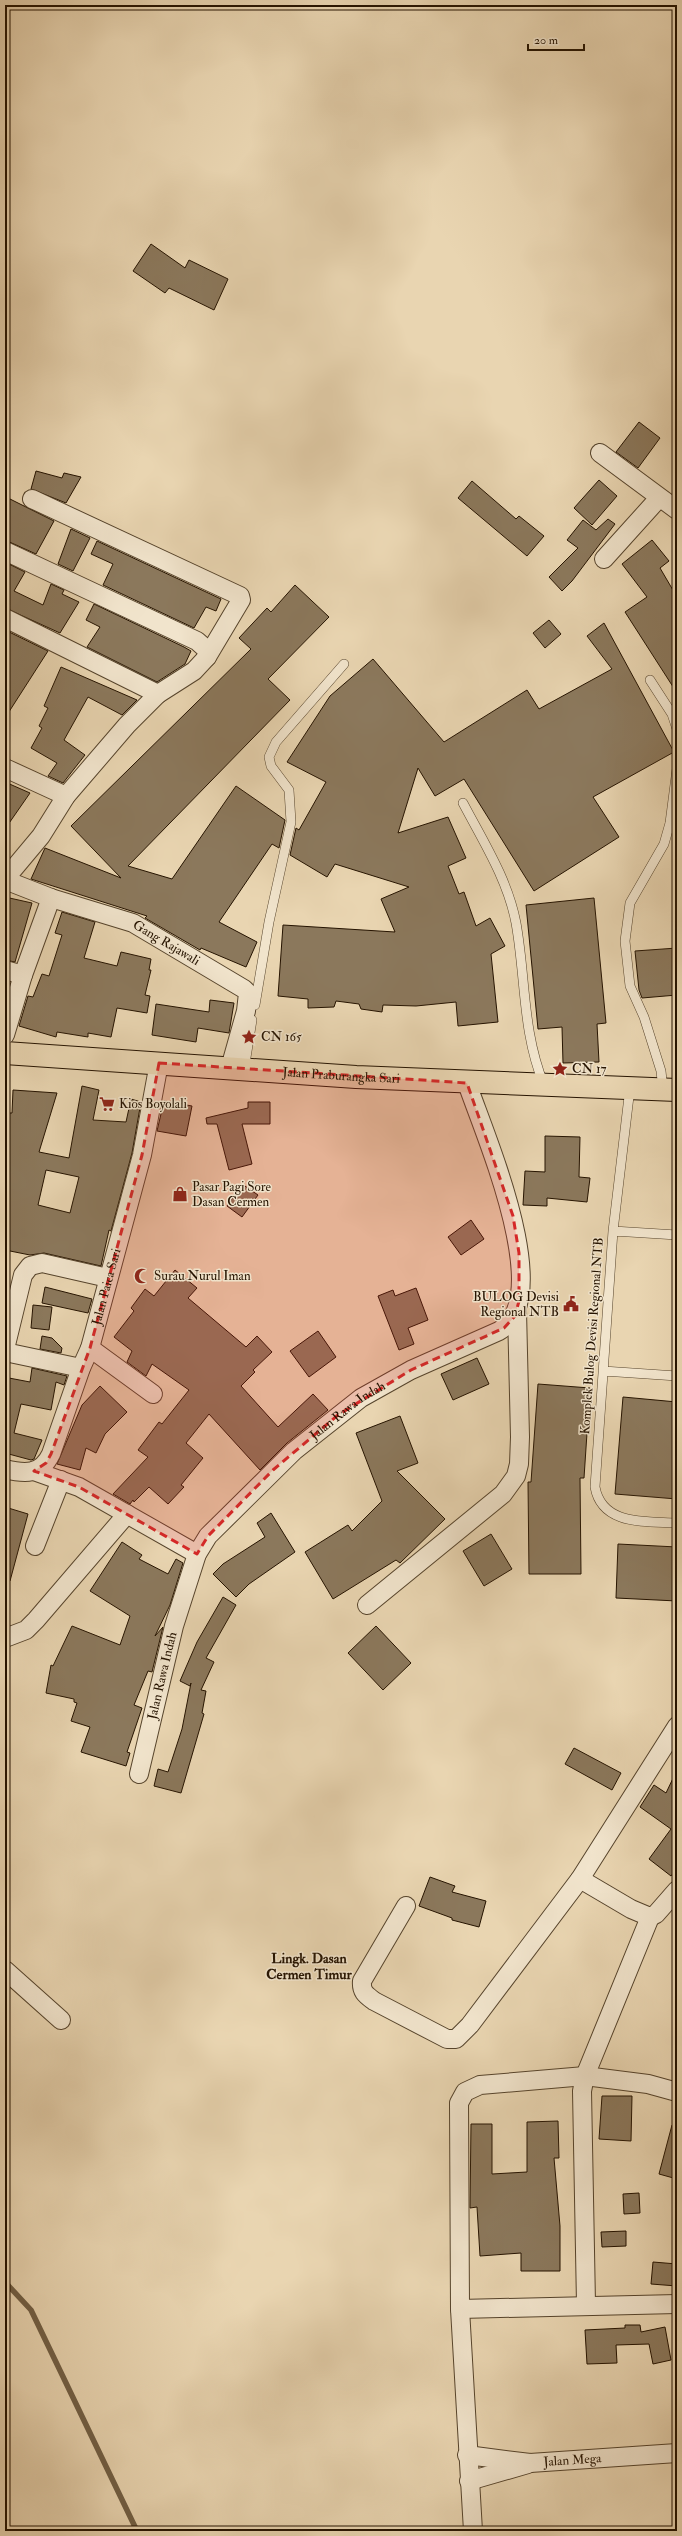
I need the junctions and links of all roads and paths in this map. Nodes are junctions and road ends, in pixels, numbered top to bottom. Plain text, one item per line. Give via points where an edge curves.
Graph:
1 (600, 453) dead end
2 (659, 498) junction
3 (32, 499) dead end
4 (677, 510) edge
5 (5, 551) edge
6 (604, 560) dead end
7 (5, 618) edge
8 (207, 657) junction
9 (344, 664) dead end
10 (650, 680) dead end
11 (158, 694) junction
12 (677, 730) edge
13 (5, 768) edge
14 (677, 769) edge
15 (66, 796) junction
16 (463, 803) dead end
17 (5, 880) edge
18 (51, 898) junction
19 (5, 970) edge
20 (23, 975) junction
21 (5, 1035) edge
22 (5, 1053) edge
23 (159, 1063) junction
24 (237, 1069) junction
25 (466, 1083) junction
26 (544, 1086) junction
27 (630, 1088) junction
28 (670, 1090) edge
29 (613, 1231) junction
30 (677, 1235) edge
31 (108, 1278) junction
32 (517, 1311) junction
33 (90, 1348) junction
34 (5, 1350) edge
35 (81, 1368) junction
36 (604, 1371) junction
37 (677, 1376) edge
38 (153, 1394) dead end
39 (5, 1469) edge
40 (34, 1471) junction
41 (61, 1480) junction
42 (128, 1514) junction
43 (677, 1523) edge
44 (35, 1546) dead end
45 (197, 1554) junction
46 (367, 1605) dead end
47 (5, 1638) edge
48 (677, 1726) edge
49 (139, 1774) dead end
50 (580, 1879) junction
51 (677, 1890) edge
52 (406, 1906) dead end
53 (650, 1917) junction
54 (5, 1970) edge
55 (61, 2020) dead end
56 (585, 2076) junction
57 (677, 2092) edge
58 (586, 2304) junction
59 (677, 2304) edge
60 (460, 2309) junction
61 (677, 2453) edge
62 (468, 2455) junction
63 (530, 2463) junction
64 (469, 2481) junction
65 (473, 2531) edge

1 - 2 street
2 - 4 street
2 - 6 street
3 - 8 street via 240,596 240,604
5 - 8 street via 197,641 206,649
7 - 11 street
8 - 11 street via 194,671
9 - 24 lane via 276,742 269,757 271,766 289,790 291,822
10 - 12 lane via 672,714
11 - 15 street via 127,725
13 - 15 street
14 - 28 lane via 670,823 664,844 630,903 625,941 630,986 644,1017 660,1071
15 - 17 street via 41,836
16 - 26 lane via 502,878 516,922 524,1008 534,1061
17 - 18 street, Gang Rajawali
18 - 20 street
18 - 24 street, Gang Rajawali via 133,924 232,980 248,992
19 - 20 street
20 - 21 street
22 - 23 main road, Jalan Praburangka Sari
23 - 24 main road, Jalan Praburangka Sari
23 - 31 street, Jalan Paica Sari via 142,1155
24 - 25 main road, Jalan Praburangka Sari
25 - 26 main road, Jalan Praburangka Sari
25 - 32 street via 514,1222 519,1253
26 - 27 main road, Jalan Praburangka Sari
27 - 28 main road, Jalan Praburangka Sari
27 - 29 lane, Komplek Bulog Devisi Regional NTB
29 - 30 lane
29 - 36 lane, Komplek Bulog Devisi Regional NTB
31 - 33 street, Jalan Paica Sari
31 - 34 street via 42,1263 30,1266 23,1275
32 - 45 street, Jalan Rawa Indah via 509,1325 500,1331 404,1373 338,1415 268,1475 208,1536
32 - 46 street via 520,1437 516,1476 503,1494
33 - 35 street, Jalan Paica Sari
33 - 38 street
34 - 35 street
35 - 40 street, Jalan Paica Sari via 51,1454 46,1463
36 - 37 lane
36 - 43 lane, Komplek Bulog Devisi Regional NTB via 595,1481 598,1498 608,1512 618,1517
39 - 40 street via 22,1473
40 - 41 street
41 - 42 street
41 - 44 street
42 - 45 street
42 - 47 street via 36,1620 26,1630
45 - 49 street, Jalan Rawa Indah via 174,1626
48 - 50 street
50 - 52 street via 470,2026 456,2040 447,2038 363,1993 362,1981
50 - 53 street via 631,1909
51 - 53 street via 656,1914
53 - 56 street
54 - 55 street
56 - 57 street via 648,2084
56 - 58 street via 582,2111
56 - 60 street via 480,2085 465,2092 459,2103
58 - 59 street
58 - 60 street
60 - 62 street
61 - 63 street, Jalan Mega
62 - 63 street, Jalan Mega
62 - 64 street
63 - 64 street
64 - 65 street

